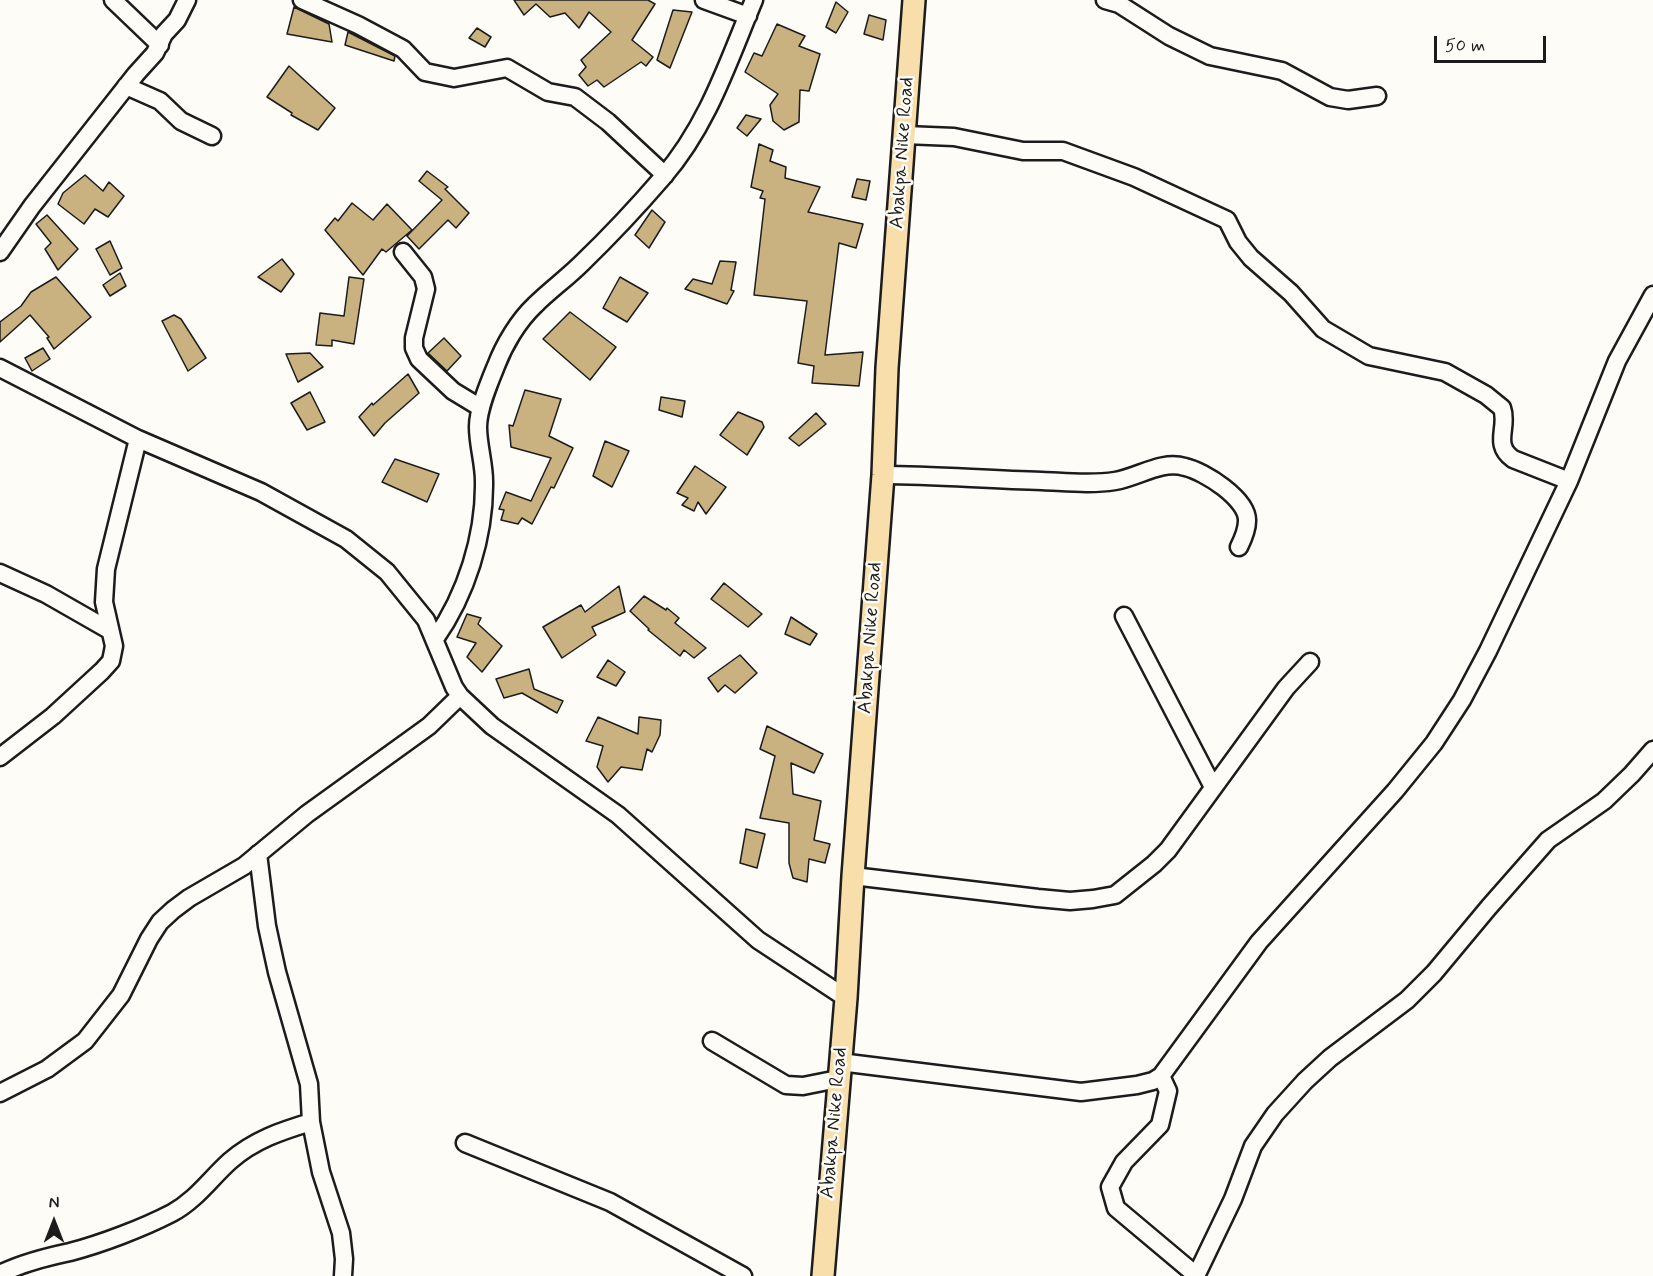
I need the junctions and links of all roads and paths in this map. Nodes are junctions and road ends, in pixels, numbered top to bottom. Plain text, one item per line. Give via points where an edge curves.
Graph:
1 (113, 0) edge
2 (187, 0) edge
3 (302, 0) edge
4 (704, 0) edge
5 (754, 0) edge
6 (914, 0) edge
7 (1105, 0) edge
8 (748, 16) junction
9 (160, 45) junction
10 (126, 86) junction
11 (1377, 96) dead end
12 (905, 135) junction
13 (212, 136) dead end
14 (665, 175) junction
15 (0, 252) edge
16 (403, 252) dead end
17 (1653, 295) edge
18 (0, 368) edge
19 (481, 408) junction
20 (138, 439) junction
21 (883, 475) junction
22 (1569, 481) junction
23 (1239, 547) dead end
24 (0, 573) edge
25 (1124, 616) dead end
26 (109, 630) junction
27 (435, 639) junction
28 (1310, 662) dead end
29 (460, 696) junction
30 (1653, 750) edge
31 (0, 757) edge
32 (1213, 787) junction
33 (258, 854) junction
34 (853, 876) junction
35 (846, 998) junction
36 (712, 1041) dead end
37 (839, 1071) junction
38 (1161, 1076) junction
39 (0, 1092) edge
40 (311, 1122) junction
41 (465, 1143) dead end
42 (0, 1274) edge
43 (343, 1276) edge
44 (743, 1276) edge
45 (823, 1276) edge
46 (1196, 1276) edge

1 - 9 street
2 - 9 street
3 - 14 street via 403,49 425,72 454,78 507,68 548,92 575,97
4 - 8 street
5 - 8 street
6 - 12 main road, Abakpa Nike Road
7 - 11 street via 1119,4 1168,36 1210,56 1282,71 1330,97 1348,100
8 - 14 street via 728,68 695,133
9 - 10 street
10 - 13 street via 160,101 181,121
10 - 15 street
12 - 21 main road, Abakpa Nike Road
12 - 22 street via 954,137 1023,151 1063,151 1222,216 1251,258 1291,293 1323,329 1369,356 1456,377 1502,408 1502,443 1506,454
14 - 19 street via 582,263 527,314 499,358
16 - 19 street via 423,277 426,289 414,338 419,359 453,391
17 - 22 street via 1617,361
18 - 20 street
19 - 27 street via 478,429 484,494 474,555 452,612
20 - 26 street via 106,569 104,602
20 - 27 street via 261,492 346,539 379,563 397,583
21 - 23 street via 1096,483 1159,467 1184,466 1230,492 1245,509 1248,520
21 - 34 main road, Abakpa Nike Road
22 - 38 street via 1488,651 1434,743 1362,830 1259,942
24 - 26 street
25 - 32 street
26 - 31 street via 114,646 111,661 53,716
27 - 29 street
28 - 32 street via 1286,688
29 - 33 street via 429,726
29 - 35 street via 492,726 618,815 758,940
30 - 46 street via 1604,801 1548,840 1407,1000 1330,1058 1275,1114 1253,1146
32 - 34 street via 1168,850 1115,896 1070,901
33 - 39 street via 189,898 160,922 121,995 85,1041 47,1070
33 - 40 street via 267,926 286,1010 309,1084
34 - 35 main road, Abakpa Nike Road
35 - 37 main road, Abakpa Nike Road
36 - 37 street via 786,1085 803,1086
37 - 38 street via 1081,1092 1153,1081
37 - 45 main road, Abakpa Nike Road
38 - 46 street via 1168,1091 1160,1125 1124,1162 1110,1187 1116,1208
40 - 42 street via 249,1145 187,1204 172,1213 130,1232
40 - 43 street via 321,1172 342,1233
41 - 44 street via 610,1202

